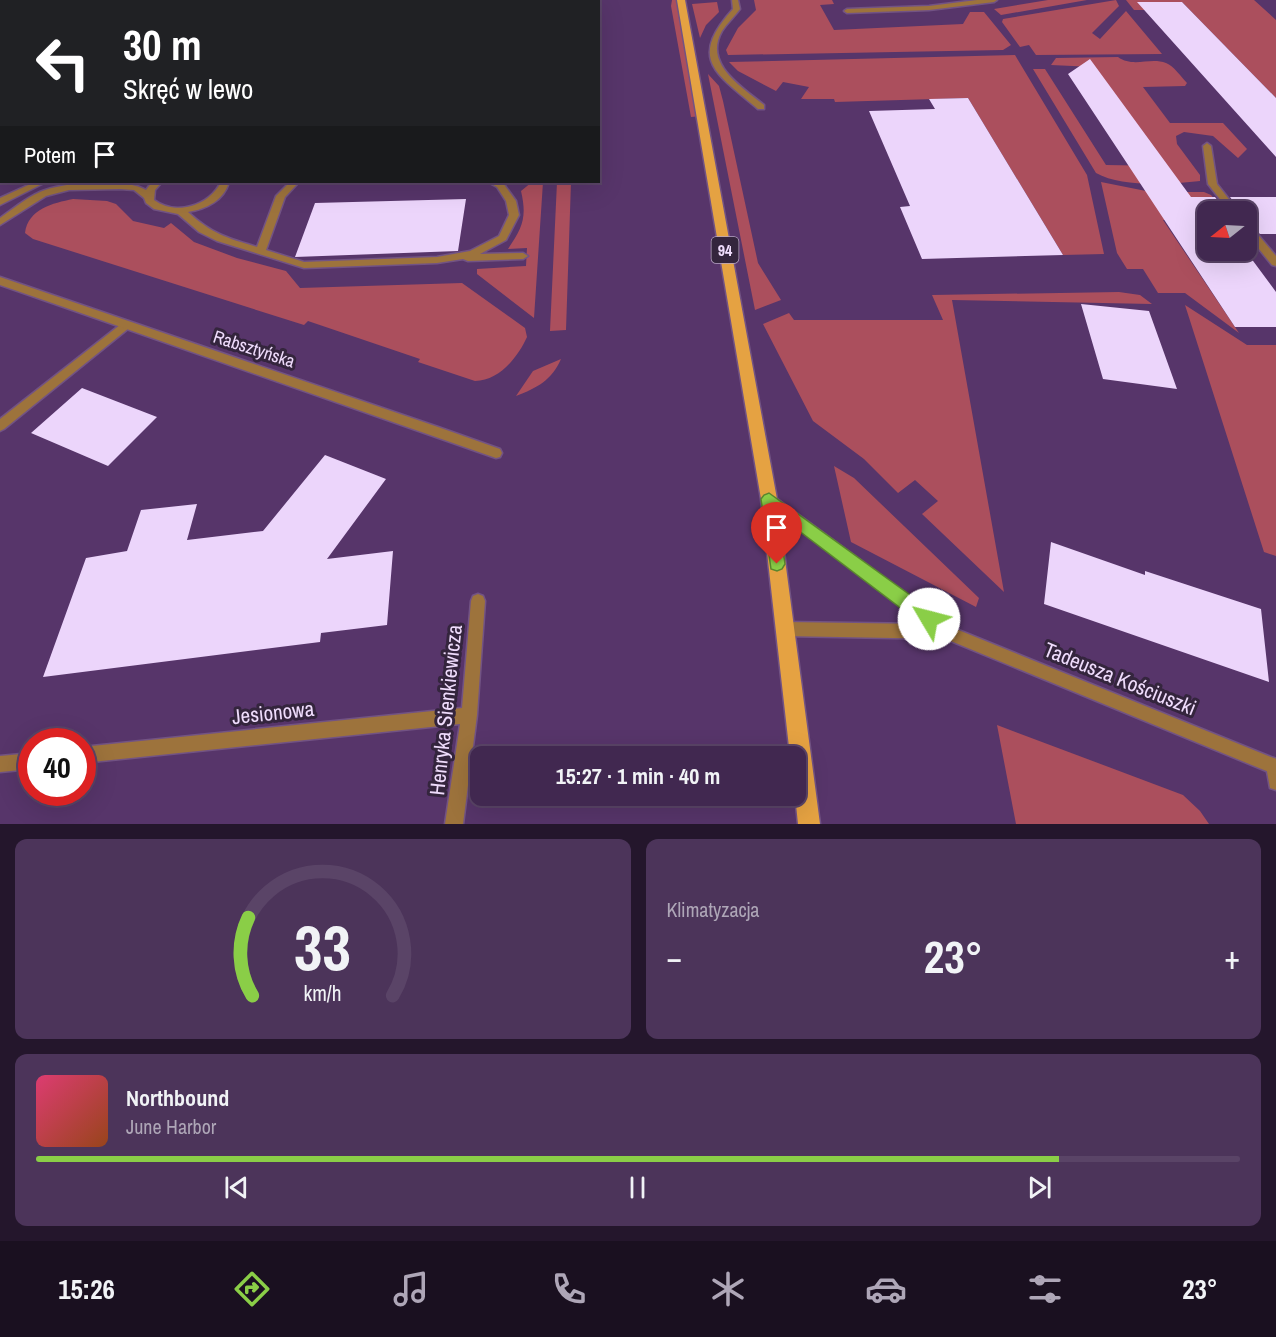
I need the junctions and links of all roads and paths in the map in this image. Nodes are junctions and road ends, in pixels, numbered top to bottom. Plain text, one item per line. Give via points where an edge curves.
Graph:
1 (681, 0) edge
2 (735, 0) edge
3 (994, 0) edge
4 (847, 11) dead end
5 (761, 107) dead end
6 (1207, 146) dead end
7 (39, 183) edge
8 (156, 183) edge
9 (225, 183) edge
10 (294, 183) edge
11 (495, 183) edge
12 (148, 196) junction
13 (1226, 201) edge
14 (0, 202) edge
15 (180, 210) junction
16 (0, 222) edge
17 (1257, 240) edge
18 (261, 251) junction
19 (523, 256) dead end
20 (437, 260) junction
21 (1276, 263) edge
22 (0, 281) edge
23 (124, 325) junction
24 (0, 426) edge
25 (496, 453) dead end
26 (769, 499) junction
27 (478, 601) dead end
28 (785, 628) junction
29 (946, 632) junction
30 (469, 715) junction
31 (96, 754) edge
32 (18, 762) edge
33 (0, 764) edge
34 (1276, 772) edge
35 (454, 824) edge
36 (809, 824) edge

1 - 26 main road, 94
2 - 5 street via 736,9 713,44 713,59 723,74
3 - 4 street via 929,8
6 - 13 street via 1213,184
7 - 14 street
8 - 12 street
9 - 15 street via 214,198
10 - 18 street via 281,196
11 - 20 street via 511,201 514,215 503,238 472,254
12 - 15 street via 159,208
12 - 16 street via 136,188 120,186 69,187 43,194
15 - 18 street via 202,230
17 - 21 street
18 - 20 street via 304,265
19 - 20 street
22 - 23 street, Rabsztyńska
23 - 24 street
23 - 25 street, Rabsztyńska
26 - 28 main road, 94
26 - 29 street, Tadeusza Kościuszki
27 - 30 street, Henryka Sienkiewicza
28 - 29 street, Tadeusza Kościuszki
28 - 36 main road, 94
29 - 34 street, Tadeusza Kościuszki
30 - 31 street, Jesionowa
30 - 35 street, Henryka Sienkiewicza
32 - 33 street

